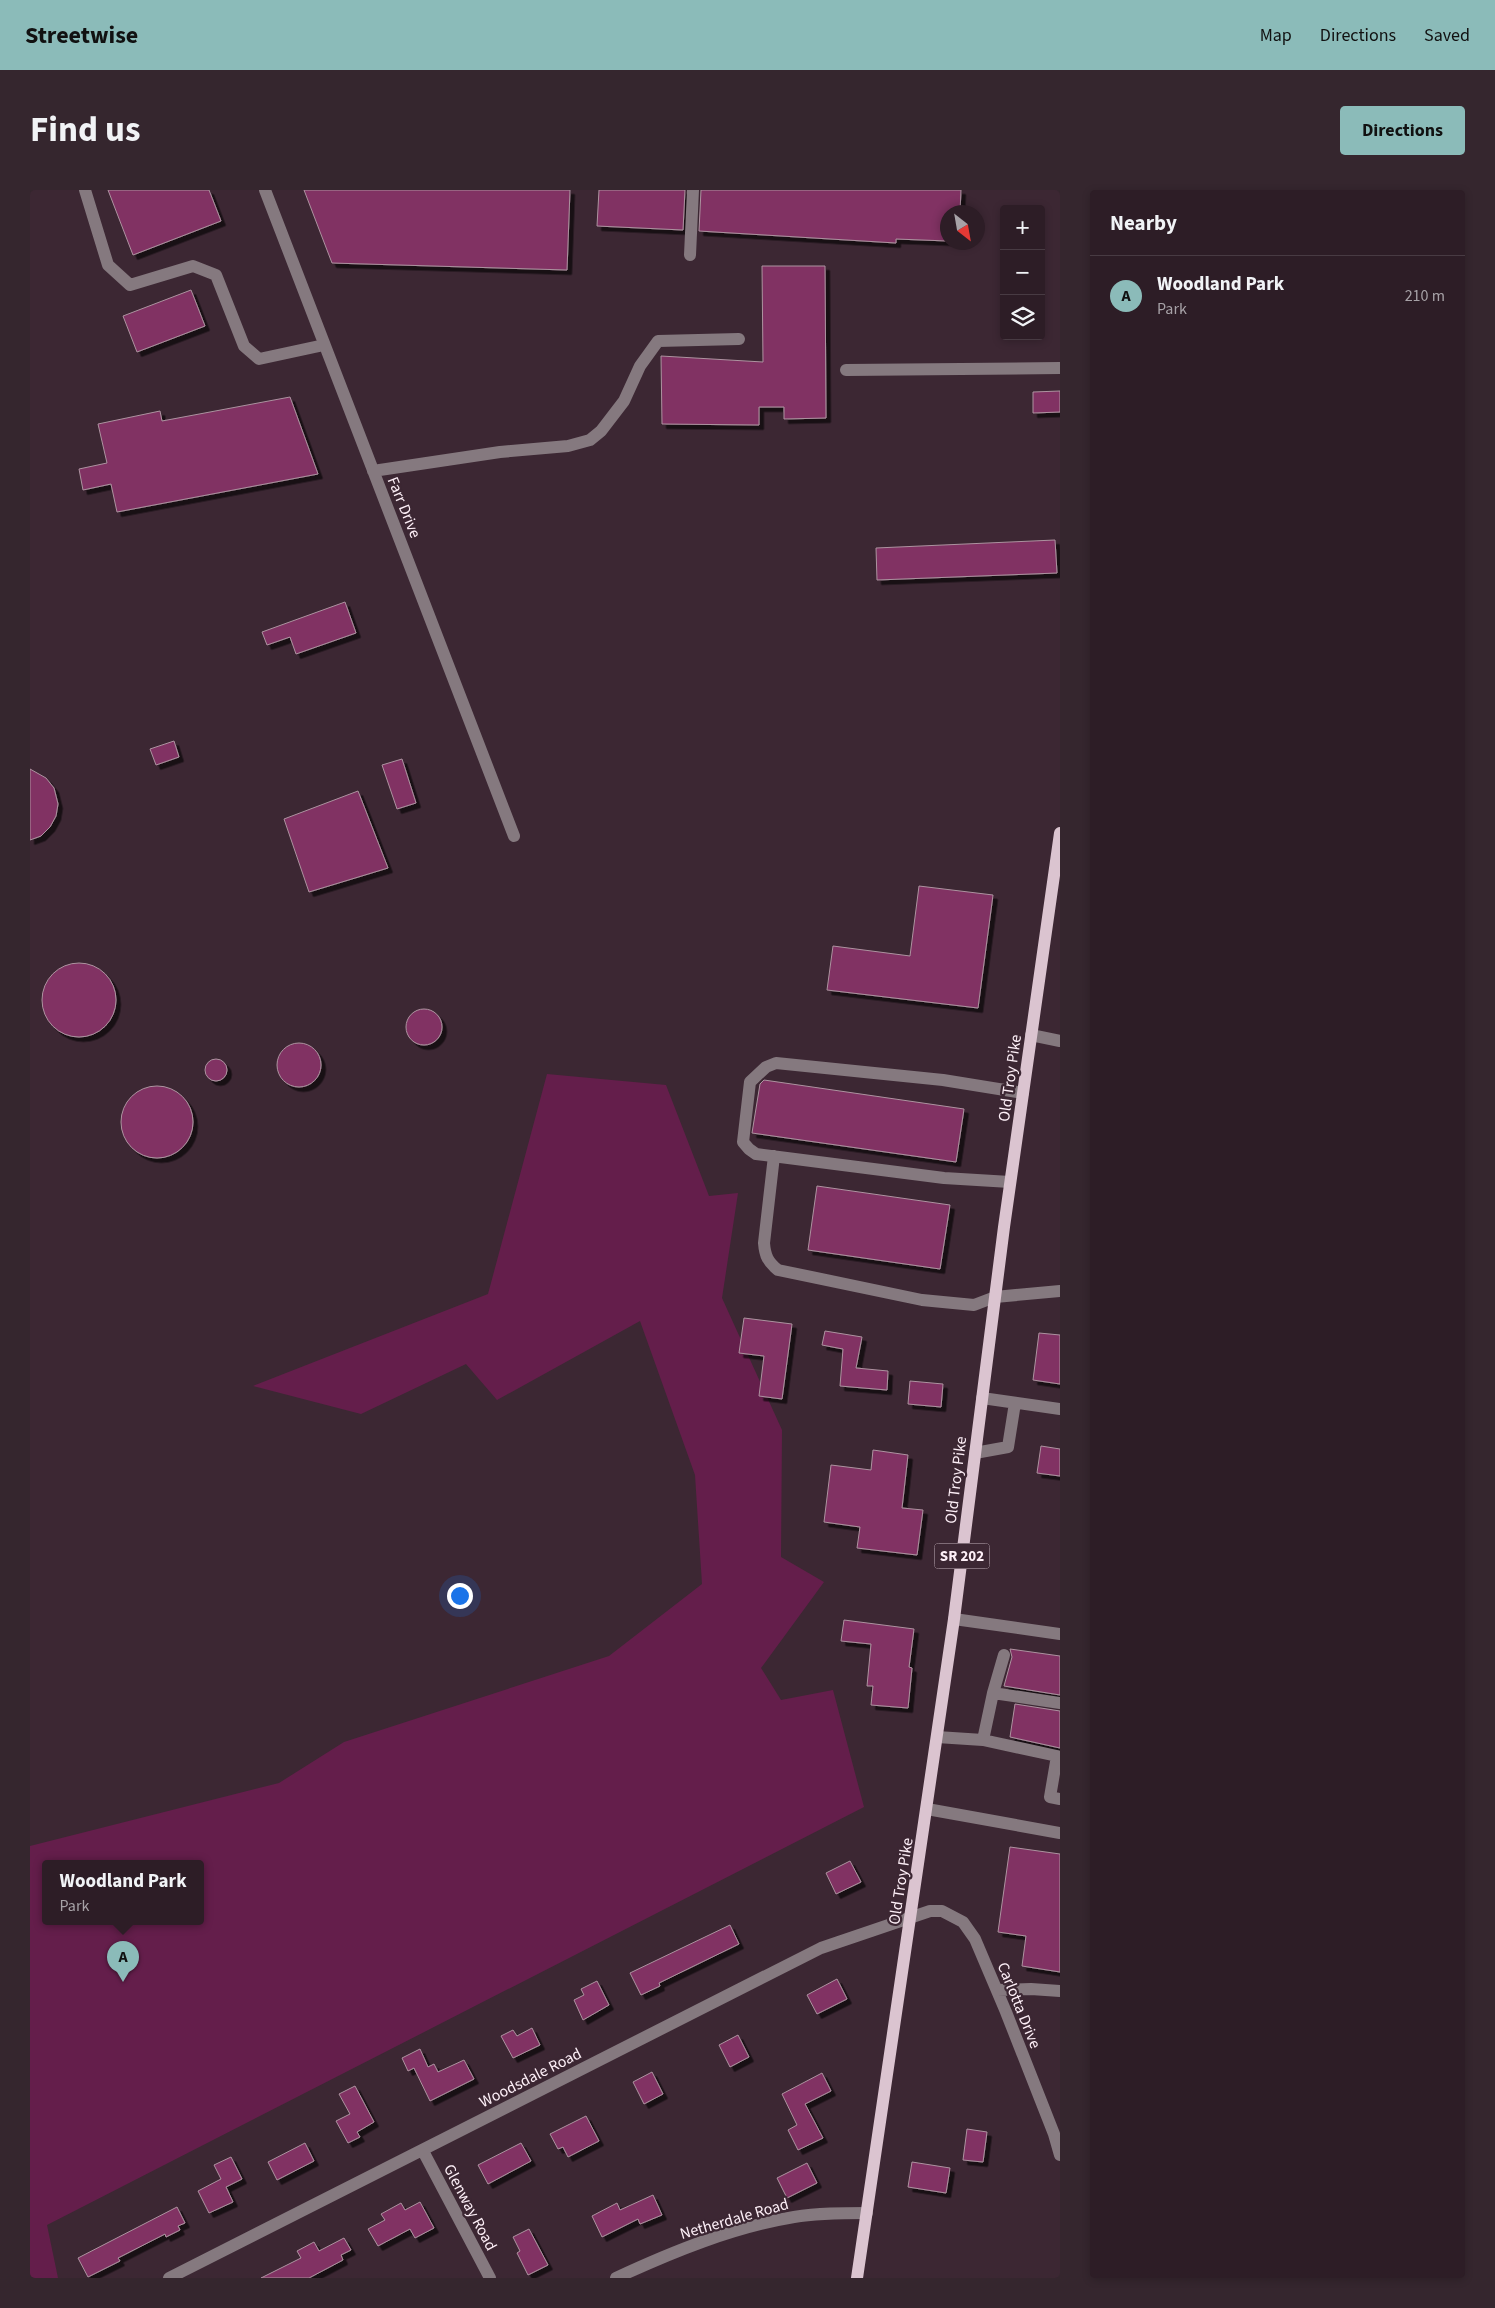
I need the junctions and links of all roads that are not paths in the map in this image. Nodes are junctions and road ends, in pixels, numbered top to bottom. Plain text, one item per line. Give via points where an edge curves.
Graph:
1 (85, 190) edge
2 (265, 190) edge
3 (693, 190) edge
4 (690, 255) dead end
5 (739, 339) dead end
6 (324, 345) junction
7 (1060, 368) edge
8 (846, 370) dead end
9 (373, 471) junction
10 (1060, 834) edge
11 (514, 836) dead end
12 (1031, 1034) junction
13 (1060, 1041) edge
14 (1023, 1092) junction
15 (774, 1156) junction
16 (1010, 1182) junction
17 (1060, 1291) edge
18 (995, 1297) junction
19 (982, 1398) junction
20 (1014, 1403) junction
21 (1060, 1409) edge
22 (975, 1453) junction
23 (954, 1619) junction
24 (1060, 1634) edge
25 (1004, 1655) dead end
26 (993, 1693) junction
27 (1060, 1703) edge
28 (937, 1737) junction
29 (983, 1740) junction
30 (1058, 1756) edge
31 (1060, 1799) edge
32 (927, 1809) junction
33 (1060, 1833) edge
34 (911, 1916) junction
35 (997, 1990) junction
36 (1060, 1991) edge
37 (422, 2151) junction
38 (1060, 2155) edge
39 (867, 2213) junction
40 (169, 2278) edge
41 (490, 2278) edge
42 (616, 2278) edge
43 (857, 2278) edge

1 - 6 street via 108,265 130,285 193,266 216,275 244,346 259,359
2 - 6 street, Farr Drive
3 - 4 street
5 - 9 street via 658,341 640,366 624,400 601,431 590,440 568,446
6 - 9 street, Farr Drive
7 - 8 street
9 - 11 street, Farr Drive
10 - 12 main road, Old Troy Pike / SR 202
12 - 13 street
12 - 14 main road, Old Troy Pike / SR 202
14 - 15 street via 943,1080 776,1063 766,1067 750,1082 743,1142 756,1154
14 - 16 main road, Old Troy Pike / SR 202
15 - 16 street via 944,1178
15 - 18 street via 764,1255 778,1270 922,1300 974,1305
16 - 18 main road, Old Troy Pike / SR 202
17 - 18 street
18 - 19 main road, Old Troy Pike / SR 202
19 - 20 street
19 - 22 main road, Old Troy Pike / SR 202
20 - 21 street
20 - 22 street via 1008,1448
22 - 23 main road, Old Troy Pike / SR 202
23 - 24 street
23 - 28 main road, Old Troy Pike / SR 202
25 - 26 street
26 - 27 street
26 - 29 street
28 - 29 street
28 - 32 main road, Old Troy Pike / SR 202
29 - 30 street
30 - 31 street via 1050,1797
32 - 33 street
32 - 34 main road, Old Troy Pike / SR 202
34 - 35 street, Carlotta Drive via 942,1911 963,1922 975,1939
34 - 37 street, Woodsdale Road via 821,1948
34 - 39 main road, Old Troy Pike / SR 202
35 - 36 street via 1031,1988
35 - 38 street, Carlotta Drive
37 - 40 street, Woodsdale Road
37 - 41 street, Glenway Road
39 - 42 street, Netherdale Road via 829,2213 761,2224 699,2244
39 - 43 main road, Old Troy Pike / SR 202

